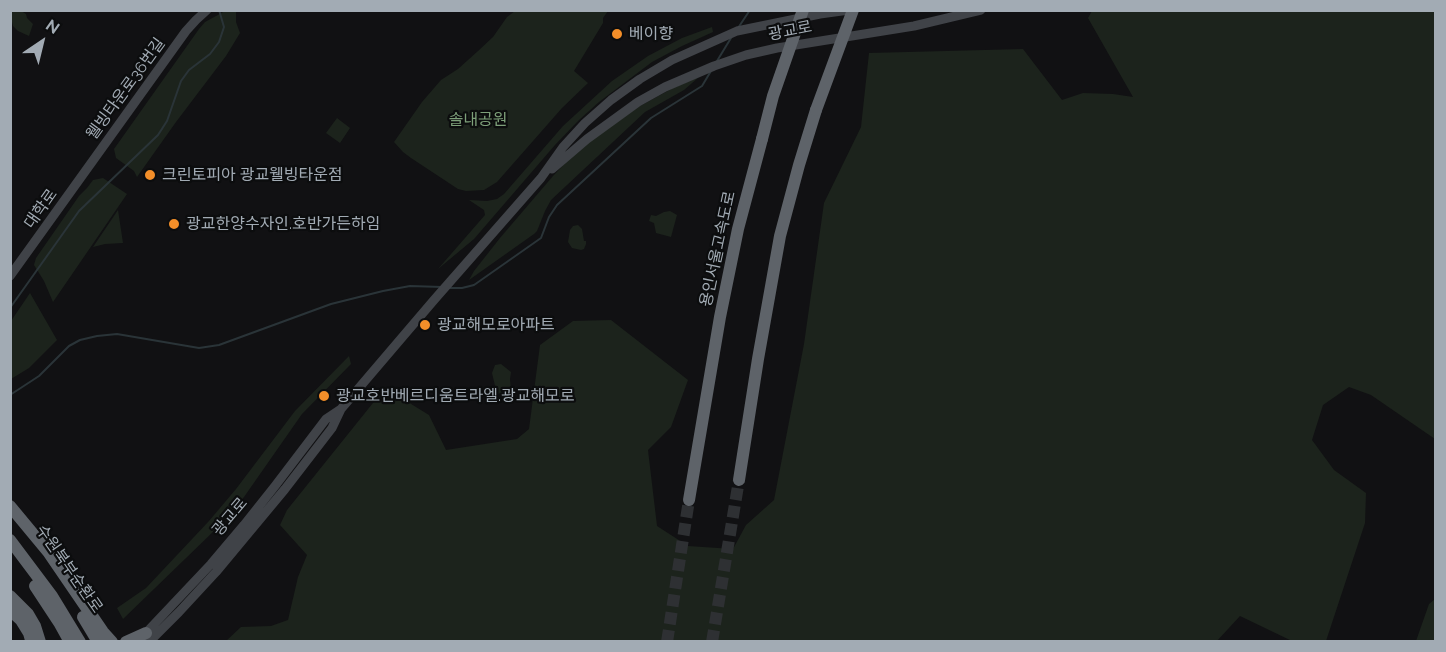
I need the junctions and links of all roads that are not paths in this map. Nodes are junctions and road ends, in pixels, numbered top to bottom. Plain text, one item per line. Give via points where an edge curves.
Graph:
1 (207, 10) edge
2 (803, 10) edge
3 (851, 10) edge
4 (981, 10) edge
5 (95, 159) joint
6 (541, 178) junction
7 (10, 276) edge
8 (739, 480) tunnel mouth
9 (689, 500) tunnel mouth
10 (10, 506) edge
11 (10, 516) edge
12 (10, 540) edge
13 (10, 550) edge
14 (10, 596) edge
15 (10, 609) edge
16 (144, 639) edge
17 (98, 641) edge
18 (32, 642) edge
19 (40, 642) edge
20 (70, 642) edge
21 (80, 642) edge
22 (112, 642) edge
23 (126, 642) edge

1 - 5 main road, 웰빙타운로36번길 via 186,31
2 - 9 highway, 용인서울고속도로, bridge via 773,96 738,229
3 - 6 main road, 광교로 via 749,28 672,60 640,79 585,123
3 - 8 highway, bridge via 816,110 780,236
4 - 6 main road, 광교로 via 914,26 746,55 698,72 622,113
5 - 7 main road, 대학로
6 - 16 main road, 광교로 via 341,409 326,419 244,525
10 - 22 highway
11 - 17 highway, 수원북부순환로
12 - 21 highway, 수원북부순환로
13 - 20 highway
14 - 19 highway via 28,614
15 - 18 highway via 21,620
16 - 23 highway

